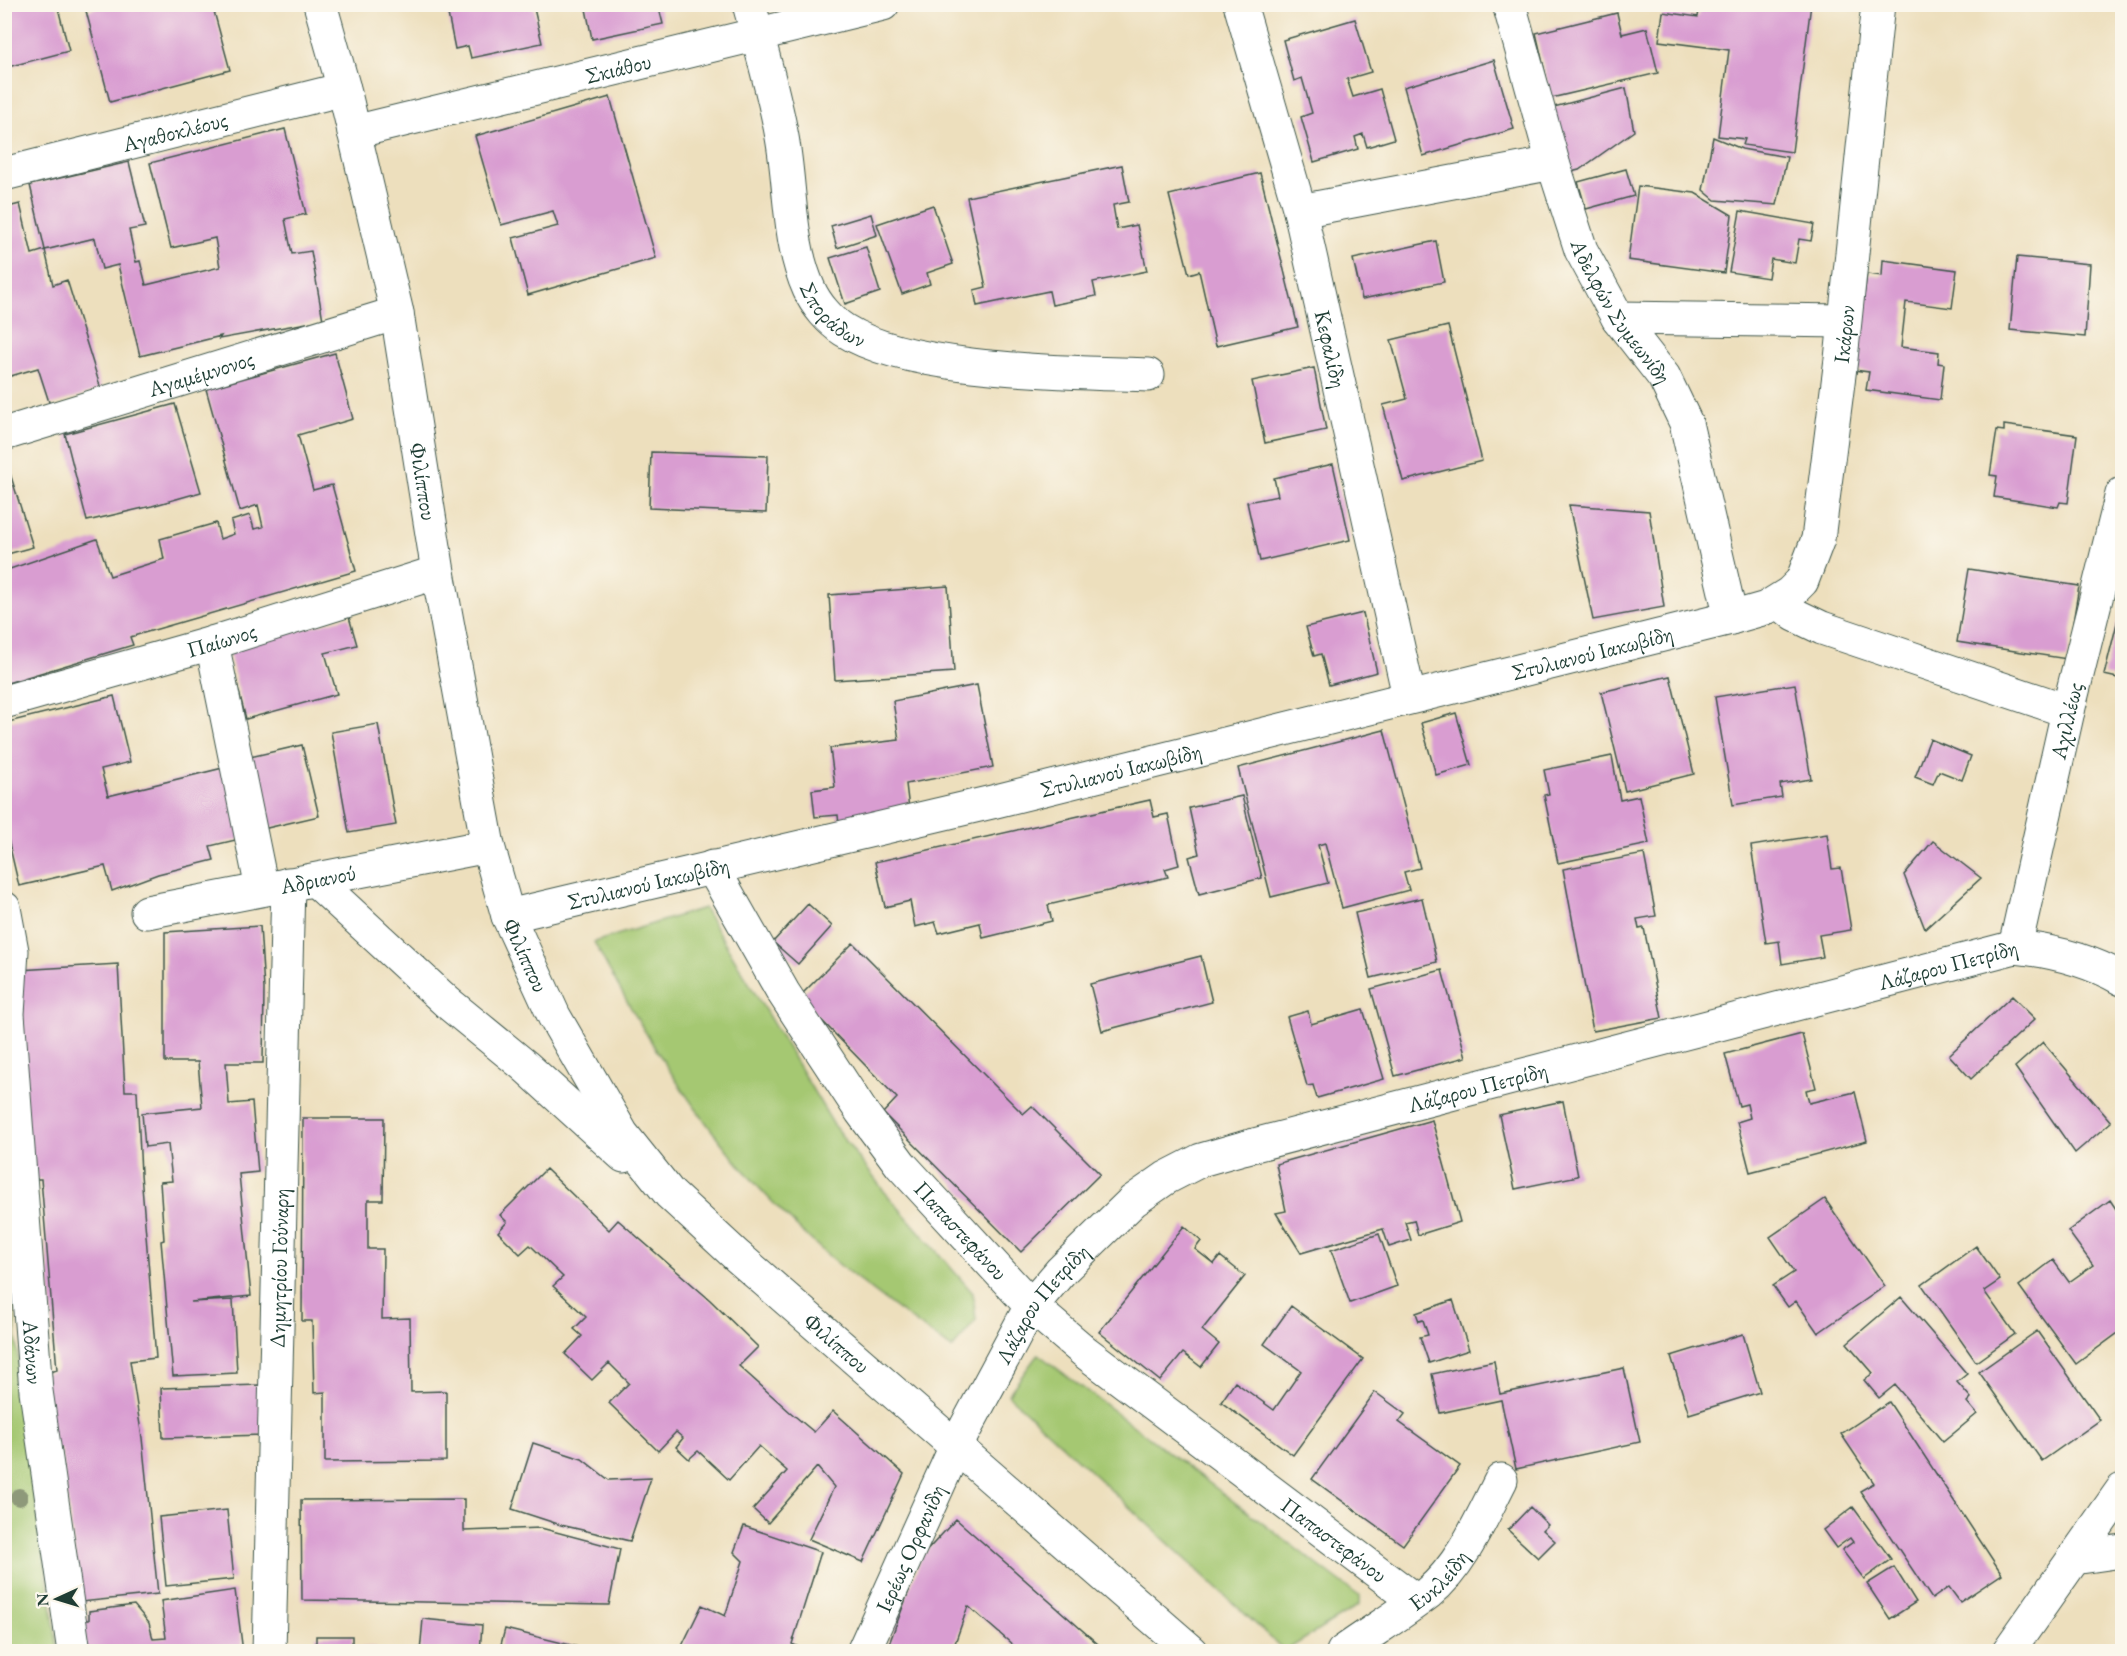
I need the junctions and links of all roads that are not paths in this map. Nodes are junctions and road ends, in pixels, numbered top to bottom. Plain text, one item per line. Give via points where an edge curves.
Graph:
1 (320, 4) edge
2 (883, 4) edge
3 (1240, 4) edge
4 (1509, 4) edge
5 (1878, 4) edge
6 (753, 20) edge
7 (344, 89) junction
8 (354, 132) junction
9 (1552, 163) junction
10 (4, 174) edge
11 (1300, 211) junction
12 (397, 313) junction
13 (1618, 318) junction
14 (1844, 321) junction
15 (1148, 375) dead end
16 (4, 434) edge
17 (2122, 494) edge
18 (438, 572) junction
19 (1779, 602) junction
20 (1731, 618) junction
21 (212, 644) junction
22 (1409, 696) junction
23 (4, 702) edge
24 (2068, 711) junction
25 (488, 846) junction
26 (712, 867) junction
27 (288, 884) junction
28 (4, 908) edge
29 (147, 912) dead end
30 (508, 916) junction
31 (2015, 947) junction
32 (2122, 979) edge
33 (6, 1014) edge
34 (670, 1194) junction
35 (1031, 1306) junction
36 (957, 1444) junction
37 (1501, 1480) dead end
38 (2122, 1490) edge
39 (2122, 1551) edge
40 (2074, 1558) junction
41 (1416, 1600) junction
42 (74, 1652) edge
43 (269, 1652) edge
44 (863, 1652) edge
45 (1192, 1652) edge
46 (1343, 1652) edge
47 (2008, 1652) edge

1 - 7 street, Φιλίππου
2 - 6 street, Σκιάθου
3 - 11 street, Κεφαλίδη
4 - 9 street, Αδελφών Συμεωνίδη
5 - 14 street, Ικάρων
6 - 8 street, Σκιάθου
6 - 15 street, Σποράδων via 782,136 804,278 831,320 859,338 912,355 1016,368
7 - 8 street, Φιλίππου
7 - 10 street, Αγαθοκλέους
8 - 12 street, Φιλίππου
9 - 11 street
9 - 13 street, Αδελφών Συμεωνίδη via 1581,250
11 - 22 street, Κεφαλίδη
12 - 16 street, Αγαμέμνονος
12 - 18 street, Φιλίππου
13 - 14 street
13 - 20 street, Αδελφών Συμεωνίδη via 1664,377 1686,423
14 - 19 street, Ικάρων via 1818,539 1802,580
17 - 24 street, Αχιλλέως
18 - 21 street, Παίωνος
18 - 25 street, Φιλίππου
19 - 20 street, Ικάρων
19 - 24 street via 1822,628
20 - 22 street, Στυλιανού Ιακωβίδη
21 - 23 street, Παίωνος
21 - 27 street, Δημητρίου Γούναρη
22 - 26 street, Στυλιανού Ιακωβίδη via 992,802
24 - 31 street, Αχιλλέως
25 - 27 street, Αδριανού
25 - 30 street, Φιλίππου
26 - 30 street, Στυλιανού Ιακωβίδη
26 - 35 street, Παπαστεφάνου via 783,992 861,1111 901,1165
27 - 29 street, Αδριανού
27 - 34 street via 448,1003
27 - 43 street, Δημητρίου Γούναρη
28 - 33 street, Αδάνων via 12,951
30 - 34 street, Φιλίππου via 531,969 622,1134
31 - 32 street, Λάζαρου Πετρίδη via 2074,958
31 - 35 street, Λάζαρου Πετρίδη via 1201,1160 1166,1178 1133,1202 1061,1271
33 - 42 street, Αδάνων via 36,1391
34 - 36 street, Φιλίππου
35 - 36 street, Λάζαρου Πετρίδη
35 - 41 street, Παπαστεφάνου via 1085,1352
36 - 44 street, Ιερέως Ορφανίδη
36 - 45 street, Φιλίππου
37 - 41 street, Ευκλείδη via 1474,1534 1449,1571
38 - 40 street
39 - 40 street
40 - 47 street
41 - 46 street, Ευκλείδη

